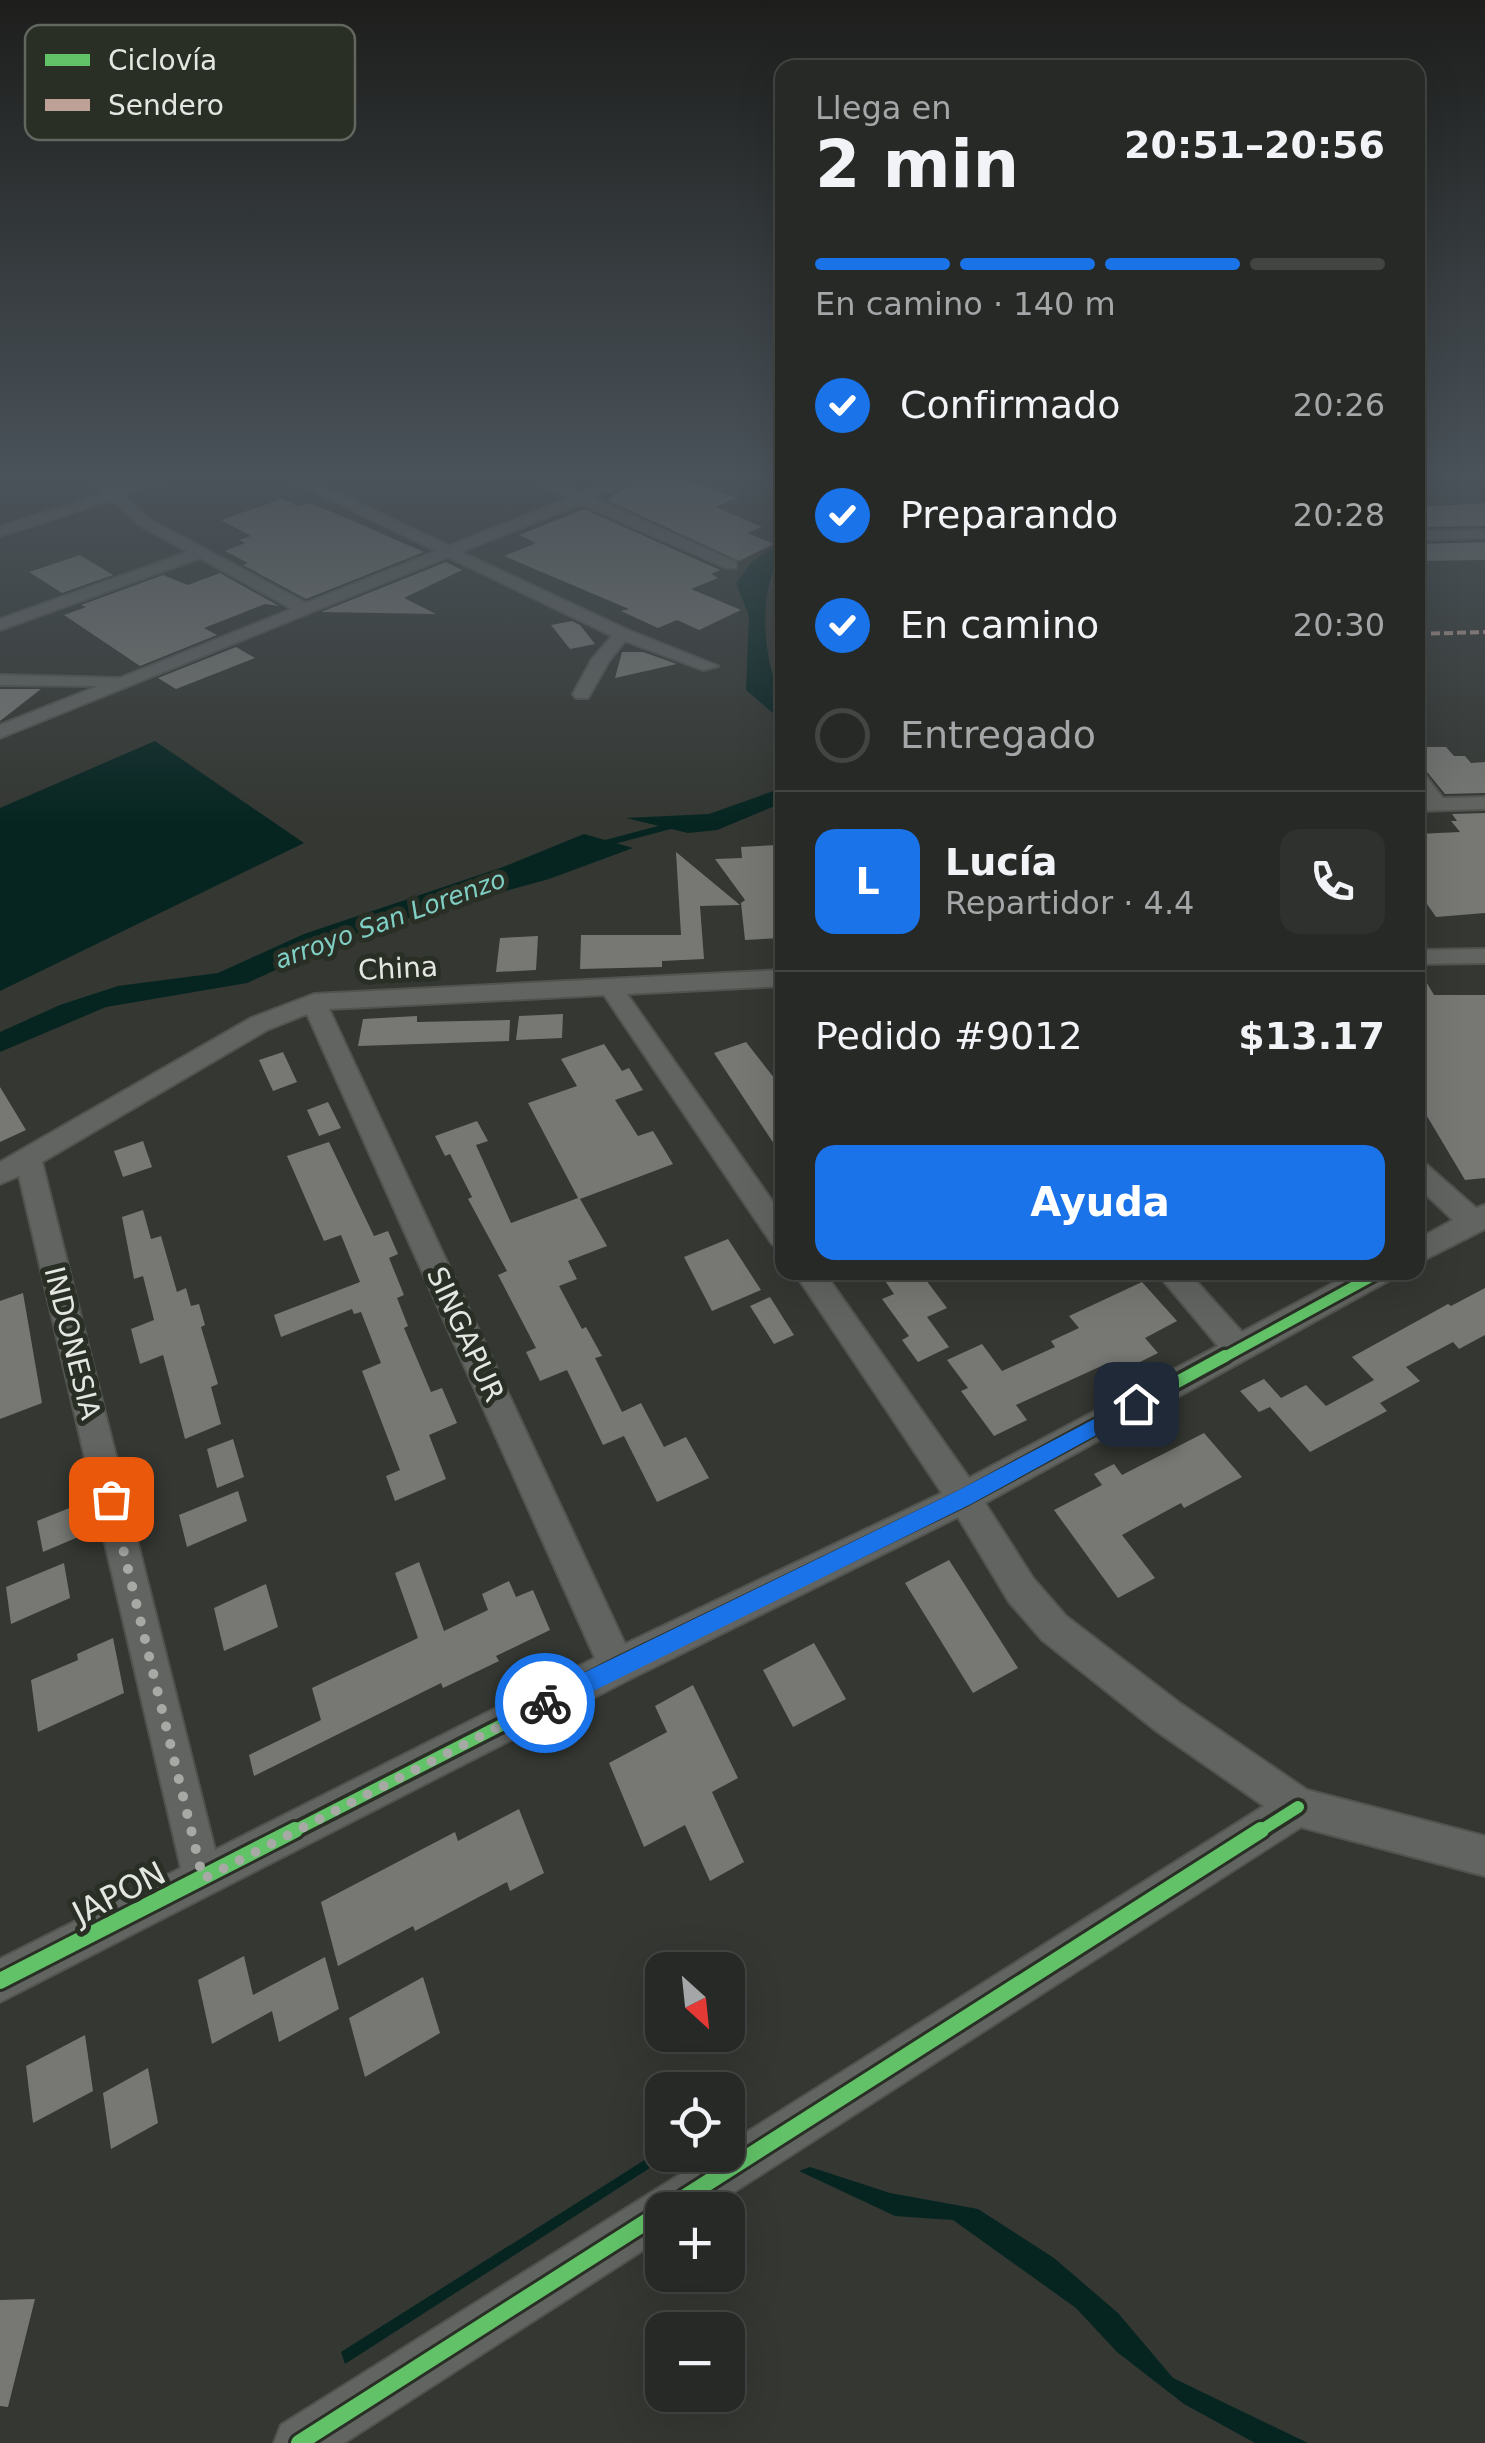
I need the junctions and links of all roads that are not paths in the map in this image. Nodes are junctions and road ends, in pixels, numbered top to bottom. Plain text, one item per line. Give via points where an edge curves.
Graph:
1 (83, 595) edge
2 (279, 595) edge
3 (345, 595) edge
4 (540, 595) edge
5 (307, 610) junction
6 (0, 625) edge
7 (622, 634) junction
8 (709, 666) dead end
9 (0, 680) edge
10 (127, 681) junction
11 (582, 694) dead end
12 (0, 732) edge
13 (1485, 803) edge
14 (1427, 805) edge
15 (1485, 956) edge
16 (1425, 957) edge
17 (775, 978) edge
18 (611, 988) junction
19 (314, 1002) junction
20 (14, 1166) edge
21 (1425, 1177) edge
22 (1479, 1219) edge
23 (775, 1226) edge
24 (1425, 1248) edge
25 (814, 1280) edge
26 (1177, 1280) edge
27 (1365, 1280) edge
28 (1239, 1349) junction
29 (964, 1498) junction
30 (617, 1666) junction
31 (1298, 1807) junction
32 (1485, 1856) edge
33 (203, 1879) junction
34 (0, 1981) edge
35 (298, 2443) edge

1 - 6 street
2 - 5 street
3 - 5 street
4 - 7 street
5 - 10 street
7 - 8 street
7 - 11 street
9 - 10 street
10 - 12 street
13 - 14 street
15 - 16 street
17 - 18 street, China
18 - 19 street, China
18 - 23 street
19 - 20 street, China via 259,1024
19 - 30 street, SINGAPUR
20 - 33 street, INDONESIA
21 - 22 street
22 - 24 street
25 - 29 street
26 - 28 street
27 - 28 street, JAPON
28 - 29 street, JAPON
29 - 30 street, JAPON
29 - 31 street via 1020,1590 1054,1628
30 - 33 street, JAPON
31 - 32 street
31 - 35 street
33 - 34 street, JAPON

